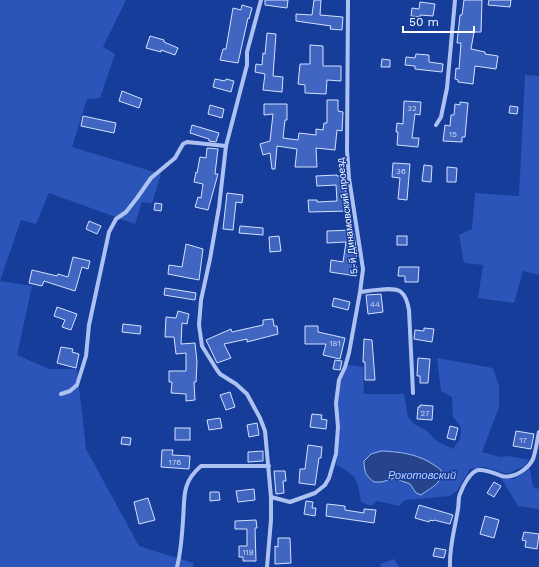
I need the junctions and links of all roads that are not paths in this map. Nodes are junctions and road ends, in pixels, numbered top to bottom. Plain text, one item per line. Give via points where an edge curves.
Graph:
1 (261, 0) edge
2 (348, 0) edge
3 (455, 0) edge
4 (436, 125) dead end
5 (226, 146) junction
6 (360, 292) junction
7 (413, 393) dead end
8 (61, 394) dead end
9 (539, 432) edge
10 (269, 466) junction
11 (271, 497) junction
12 (177, 567) edge
13 (267, 567) edge
14 (450, 567) edge

1 - 5 street via 246,52 247,65
2 - 6 street, 5-й Динамовский проезд via 347,150 363,269
3 - 4 street via 447,88 441,117
5 - 8 street via 187,142 183,144 174,158 151,178 126,212 116,219 109,232 89,325 86,356 77,385
5 - 10 street via 218,214 201,300 199,333 202,346 217,370 247,394 260,418 265,431
6 - 7 street via 395,289 401,292 407,302
6 - 11 street, 5-й Динамовский проезд via 349,353 339,380 336,403 336,454 329,478 315,493 290,502
9 - 14 street via 533,458 519,473 504,476 478,470 470,476 459,495
10 - 11 street
10 - 12 street via 201,466 194,472 184,496 184,517
11 - 13 street

